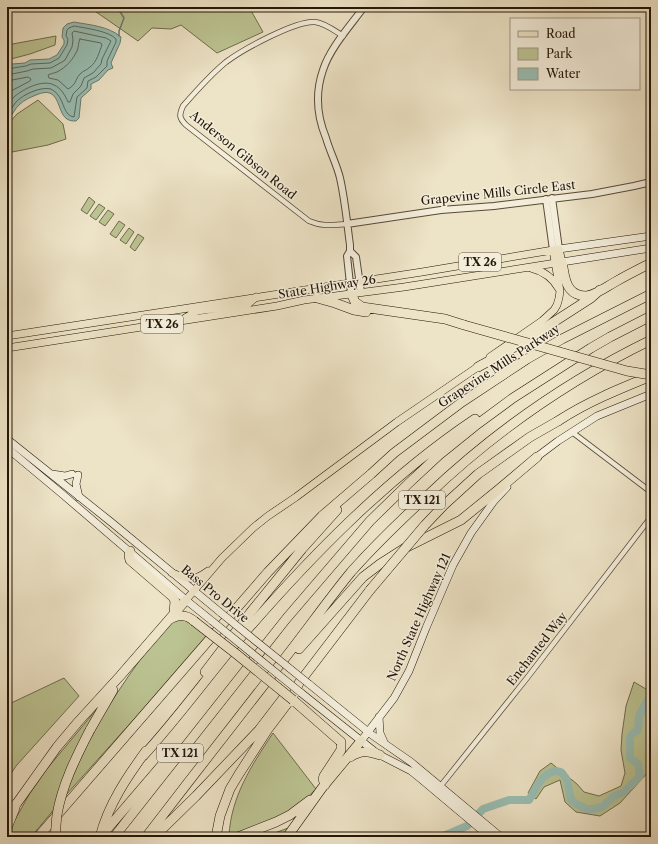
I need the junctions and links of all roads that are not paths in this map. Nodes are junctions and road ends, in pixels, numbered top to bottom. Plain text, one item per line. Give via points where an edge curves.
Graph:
1 (364, 7) edge
2 (343, 36) junction
3 (651, 182) edge
4 (549, 199) junction
5 (347, 224) junction
6 (651, 236) edge
7 (651, 248) edge
8 (556, 249) junction
9 (350, 251) junction
10 (559, 263) junction
11 (651, 263) edge
12 (529, 267) junction
13 (360, 281) junction
14 (350, 282) junction
15 (301, 290) junction
16 (600, 290) junction
17 (560, 291) junction
18 (361, 292) junction
19 (352, 294) junction
20 (651, 294) edge
21 (256, 297) junction
22 (317, 298) junction
23 (262, 308) junction
24 (401, 313) junction
25 (651, 316) edge
26 (181, 320) junction
27 (60, 328) junction
28 (7, 336) edge
29 (61, 339) junction
30 (651, 340) edge
31 (7, 348) edge
32 (478, 366) junction
33 (651, 376) edge
34 (651, 394) edge
35 (513, 398) junction
36 (572, 432) junction
37 (7, 439) edge
38 (7, 448) edge
39 (537, 457) junction
40 (52, 474) junction
41 (371, 474) junction
42 (651, 492) edge
43 (79, 497) junction
44 (651, 517) edge
45 (130, 551) junction
46 (214, 567) junction
47 (172, 573) junction
48 (193, 591) junction
49 (186, 600) junction
50 (174, 613) junction
51 (167, 621) junction
52 (286, 657) junction
53 (246, 669) junction
54 (120, 676) junction
55 (198, 685) junction
56 (299, 687) junction
57 (379, 717) junction
58 (368, 732) junction
59 (361, 741) junction
60 (385, 744) junction
61 (380, 755) junction
62 (347, 759) junction
63 (324, 787) junction
64 (438, 789) junction
65 (17, 803) junction
66 (7, 815) edge
67 (7, 828) edge
68 (486, 829) junction
69 (39, 837) edge
70 (55, 837) edge
71 (100, 837) edge
72 (114, 837) edge
73 (146, 837) edge
74 (154, 837) edge
75 (216, 837) edge
76 (238, 837) edge
77 (287, 837) edge
78 (490, 837) edge
79 (501, 837) edge

1 - 2 street
2 - 5 street via 326,61 317,98 319,116 340,179
2 - 5 street, Anderson Gibson Road via 315,22 289,27 227,61 183,106 180,116 186,125 309,221 328,226
3 - 4 street, Grapevine Mills Circle East via 592,194
4 - 5 street, Grapevine Mills Circle East via 441,210
4 - 8 street
5 - 9 street
6 - 8 main road, State Highway 26 / TX 26
7 - 10 main road, State Highway 26 / TX 26
8 - 10 main road
8 - 13 main road, State Highway 26 / TX 26
9 - 13 street via 356,257
9 - 14 street
10 - 12 main road, State Highway 26 / TX 26
10 - 16 highway via 572,291 586,296
10 - 17 main road
11 - 16 highway
12 - 17 main road via 548,276
12 - 18 main road, State Highway 26 / TX 26
13 - 14 main road, State Highway 26 / TX 26
13 - 18 street
14 - 15 main road, State Highway 26 / TX 26
14 - 19 street
15 - 21 main road, State Highway 26 / TX 26
15 - 23 main road via 264,301
16 - 32 highway via 518,345
17 - 32 main road via 557,305 548,316
18 - 19 main road, State Highway 26 / TX 26
19 - 22 main road, State Highway 26 / TX 26
19 - 24 highway via 355,302 362,307
20 - 41 highway, Grapevine Mills Parkway via 527,359 462,402 394,453
21 - 26 main road via 248,304 197,312
21 - 27 main road, State Highway 26 / TX 26
22 - 23 main road, State Highway 26 / TX 26
22 - 24 highway via 360,311
23 - 26 main road, State Highway 26 / TX 26
24 - 33 highway, bridge via 445,319
25 - 35 highway, TX 121 via 597,344
26 - 29 main road, State Highway 26 / TX 26
27 - 28 main road, State Highway 26 / TX 26
27 - 29 main road
29 - 31 main road, State Highway 26 / TX 26
30 - 52 highway, TX 121 via 588,374 549,399 500,433 466,461 399,521 361,561
32 - 46 main road via 268,516
33 - 56 highway, bridge via 576,410 530,437 478,474 430,520 370,590
34 - 36 main road, North State Highway 121 via 597,416
35 - 53 highway, TX 121 via 445,450 370,521
35 - 55 highway via 491,408 461,428 364,507 288,584
36 - 39 main road, North State Highway 121
36 - 42 street
37 - 40 main road, Bass Pro Drive
38 - 45 main road, Bass Pro Drive
39 - 52 highway via 461,520 405,548 374,568 298,650
39 - 57 main road, North State Highway 121 via 494,501 471,533 453,564 410,671
40 - 43 main road, Bass Pro Drive
40 - 43 main road via 75,474
41 - 55 highway via 302,549
41 - 69 highway via 322,516 268,572
43 - 47 main road, Bass Pro Drive
44 - 64 street, Enchanted Way
45 - 49 main road, Bass Pro Drive
45 - 50 highway via 130,560 174,596
46 - 47 main road via 193,579
46 - 48 main road
47 - 48 main road, Bass Pro Drive
48 - 49 main road
48 - 58 main road, Bass Pro Drive, bridge
49 - 50 highway
49 - 56 main road, Bass Pro Drive, bridge
50 - 51 highway
51 - 54 highway
51 - 63 highway, bridge via 176,616 187,616 293,700 341,742 341,750 324,776
52 - 73 highway, TX 121
53 - 71 highway via 230,683
53 - 72 highway, TX 121
54 - 65 highway via 57,746
54 - 70 highway, bridge via 75,760 57,815
55 - 71 highway via 119,790
56 - 59 main road, Bass Pro Drive
56 - 74 highway via 289,691 259,730
56 - 75 highway via 238,774 224,804
57 - 58 main road, North State Highway 121
57 - 60 main road via 380,733
58 - 59 main road, North State Highway 121
58 - 60 main road, Bass Pro Drive
59 - 61 main road, Bass Pro Drive
59 - 62 highway
60 - 64 main road, Bass Pro Drive via 411,762
61 - 62 highway via 361,751
61 - 64 main road, Bass Pro Drive
62 - 63 highway
63 - 76 highway via 290,815
63 - 77 highway
64 - 68 main road
65 - 66 highway
65 - 67 highway
68 - 78 main road
68 - 79 main road

